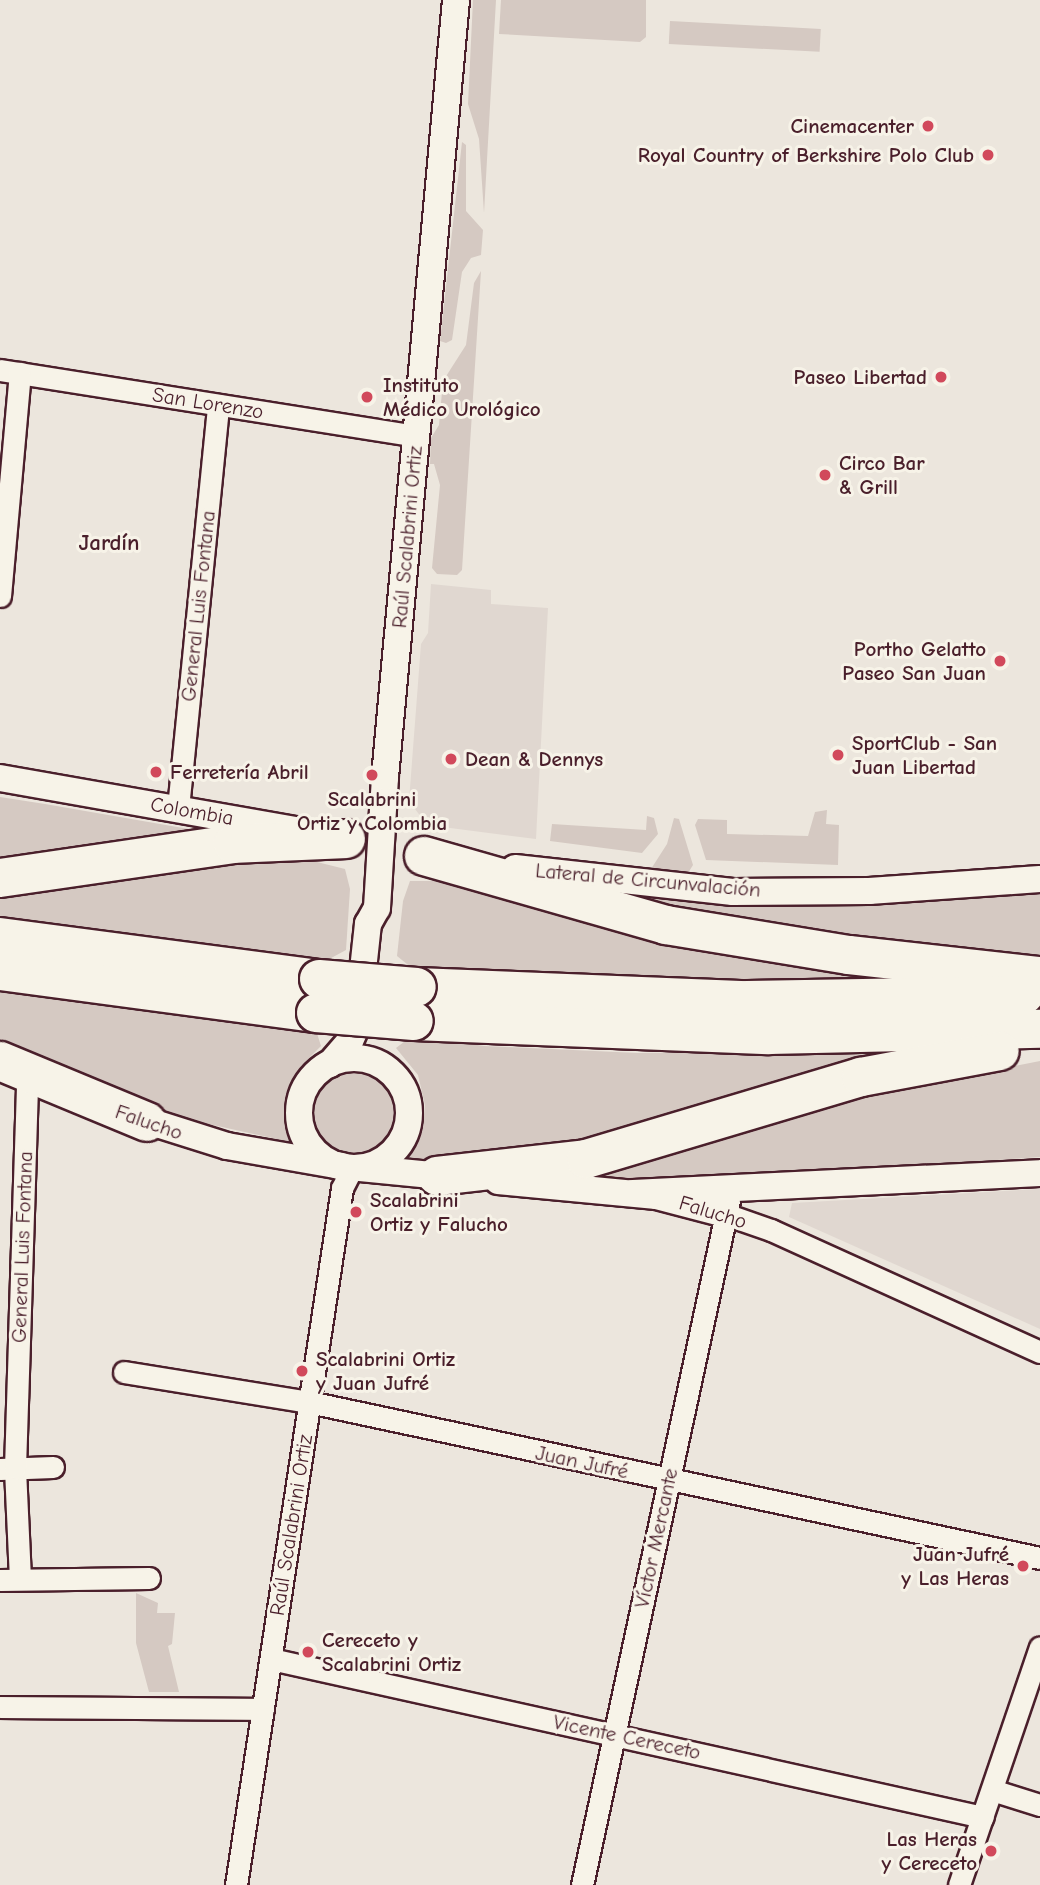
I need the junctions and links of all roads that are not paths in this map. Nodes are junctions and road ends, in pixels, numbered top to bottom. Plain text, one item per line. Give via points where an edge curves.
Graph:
1 (456, 0) edge
2 (10, 371) edge
3 (218, 405) junction
4 (416, 436) junction
5 (0, 596) edge
6 (0, 778) edge
7 (178, 808) junction
8 (346, 839) junction
9 (383, 848) junction
10 (424, 856) junction
11 (0, 878) edge
12 (1040, 879) edge
13 (377, 908) junction
14 (0, 937) edge
15 (0, 971) edge
16 (1040, 976) edge
17 (1040, 994) edge
18 (318, 996) junction
19 (415, 1004) junction
20 (1040, 1029) edge
21 (1040, 1046) edge
22 (330, 1064) junction
23 (389, 1070) junction
24 (13, 1071) edge
25 (0, 1074) edge
26 (147, 1122) joint
27 (351, 1167) junction
28 (1040, 1173) edge
29 (437, 1176) junction
30 (728, 1203) junction
31 (1040, 1352) edge
32 (124, 1372) dead end
33 (309, 1402) junction
34 (53, 1467) dead end
35 (7, 1468) edge
36 (669, 1480) junction
37 (1040, 1558) edge
38 (149, 1578) dead end
39 (10, 1580) edge
40 (1040, 1647) edge
41 (271, 1660) junction
42 (0, 1707) edge
43 (263, 1709) junction
44 (614, 1734) junction
45 (992, 1790) junction
46 (1040, 1805) edge
47 (983, 1817) junction
48 (236, 1885) edge
49 (582, 1885) edge
50 (958, 1885) edge

1 - 4 street, Raúl Scalabrini Ortiz
2 - 3 street, San Lorenzo
2 - 5 street
3 - 4 street, San Lorenzo
3 - 7 street, General Luis Fontana
4 - 9 street, Raúl Scalabrini Ortiz via 384,777
6 - 7 street, Colombia
7 - 8 street, Colombia
8 - 9 street, Colombia
8 - 11 highway via 233,844
9 - 10 street, Lateral de Circunvalación
9 - 13 street, Raúl Scalabrini Ortiz
10 - 12 street, Lateral de Circunvalación via 733,892 869,891
10 - 16 highway via 678,928 849,955
13 - 22 street, Raúl Scalabrini Ortiz via 368,924 357,1025
13 - 23 street, Raúl Scalabrini Ortiz via 381,926 373,1027
14 - 18 highway
15 - 18 highway
17 - 19 highway
18 - 19 highway, bridge
19 - 20 highway via 769,1035
21 - 29 highway via 861,1077 586,1159
22 - 23 street via 360,1058
22 - 27 street via 309,1082 300,1121 310,1146
23 - 27 street via 407,1096 408,1128 390,1156
24 - 25 street
24 - 26 highway
24 - 35 street, General Luis Fontana
26 - 27 street, Falucho via 238,1149
27 - 29 street, Falucho
27 - 33 street, Raúl Scalabrini Ortiz via 342,1188
28 - 30 street
29 - 30 street, Falucho
30 - 31 street, Falucho via 771,1230
30 - 36 street, Víctor Mercante
32 - 33 street, Juan Jufré
33 - 36 street, Juan Jufré
33 - 41 street, Raúl Scalabrini Ortiz
34 - 35 street
35 - 39 street, General Luis Fontana
36 - 37 street, Juan Jufré
36 - 44 street, Víctor Mercante
38 - 39 street
40 - 45 street
41 - 43 street, Raúl Scalabrini Ortiz
41 - 44 street, Vicente Cereceto
42 - 43 street
43 - 48 street, Raúl Scalabrini Ortiz
44 - 47 street, Vicente Cereceto
44 - 49 street, Víctor Mercante
45 - 46 street
45 - 47 street
47 - 50 street

